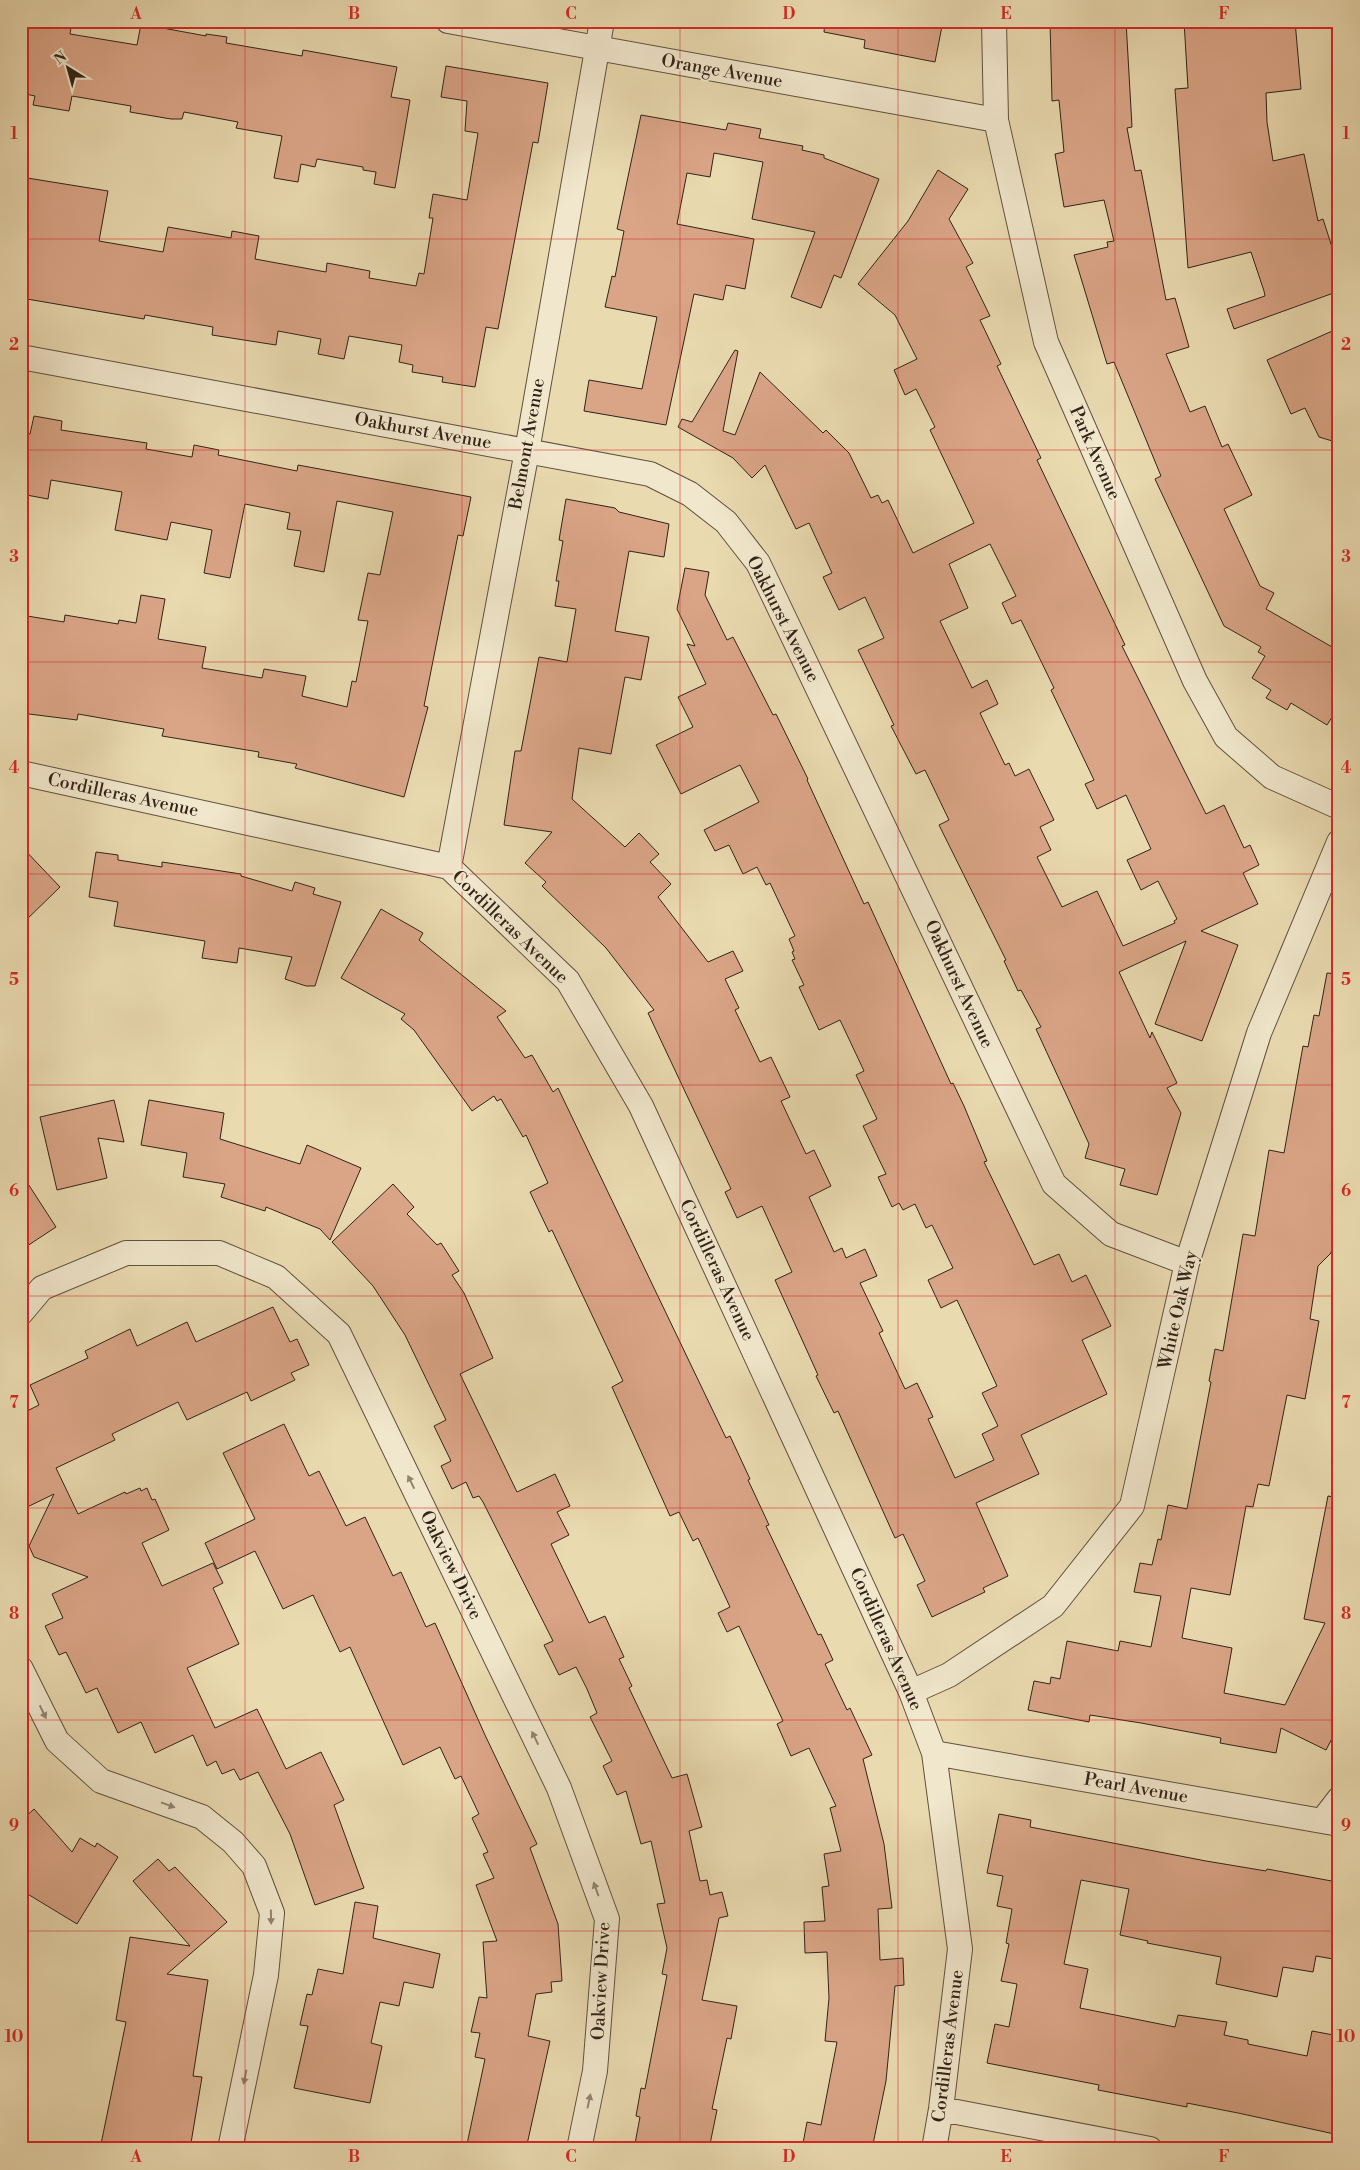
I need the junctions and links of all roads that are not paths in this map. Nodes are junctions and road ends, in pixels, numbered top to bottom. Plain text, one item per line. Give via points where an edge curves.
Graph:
1 (448, 21) edge
2 (602, 21) edge
3 (994, 21) edge
4 (597, 48) junction
5 (996, 120) junction
6 (21, 357) edge
7 (527, 450) junction
8 (21, 773) edge
9 (1339, 806) edge
10 (1339, 842) edge
11 (449, 867) junction
12 (1188, 1262) junction
13 (21, 1312) edge
14 (21, 1669) edge
15 (911, 1692) junction
16 (934, 1753) junction
17 (1339, 1799) edge
18 (1330, 1822) edge
19 (941, 2109) junction
20 (230, 2149) edge
21 (579, 2149) edge
22 (934, 2149) edge
23 (1150, 2149) edge

1 - 4 street, Orange Avenue
2 - 4 street, Belmont Avenue
3 - 5 street, Park Avenue
4 - 5 street, Orange Avenue
4 - 7 street, Belmont Avenue
5 - 9 street, Park Avenue via 1046,342 1195,681 1226,737 1272,777
6 - 7 street, Oakhurst Avenue
7 - 11 street, Belmont Avenue
7 - 12 street, Oakhurst Avenue via 650,474 690,494 726,522 758,563 1054,1184 1112,1234
8 - 11 street, Cordilleras Avenue
10 - 12 street, White Oak Way via 1259,1033
11 - 15 street, Cordilleras Avenue via 568,981 641,1106
12 - 15 street, White Oak Way via 1132,1506 1053,1606 949,1675
21 -> 13 street, Oakview Drive via 595,2071 607,1919 559,1788 339,1334 276,1277 219,1253 126,1253 42,1288
14 -> 20 street via 57,1741 101,1781 202,1817 233,1842 254,1866 272,1913 266,1974
15 - 16 street, Cordilleras Avenue
16 - 18 street, Pearl Avenue
16 - 19 street, Cordilleras Avenue via 960,1949
17 - 18 street
19 - 22 street, Cordilleras Avenue
19 - 23 street

